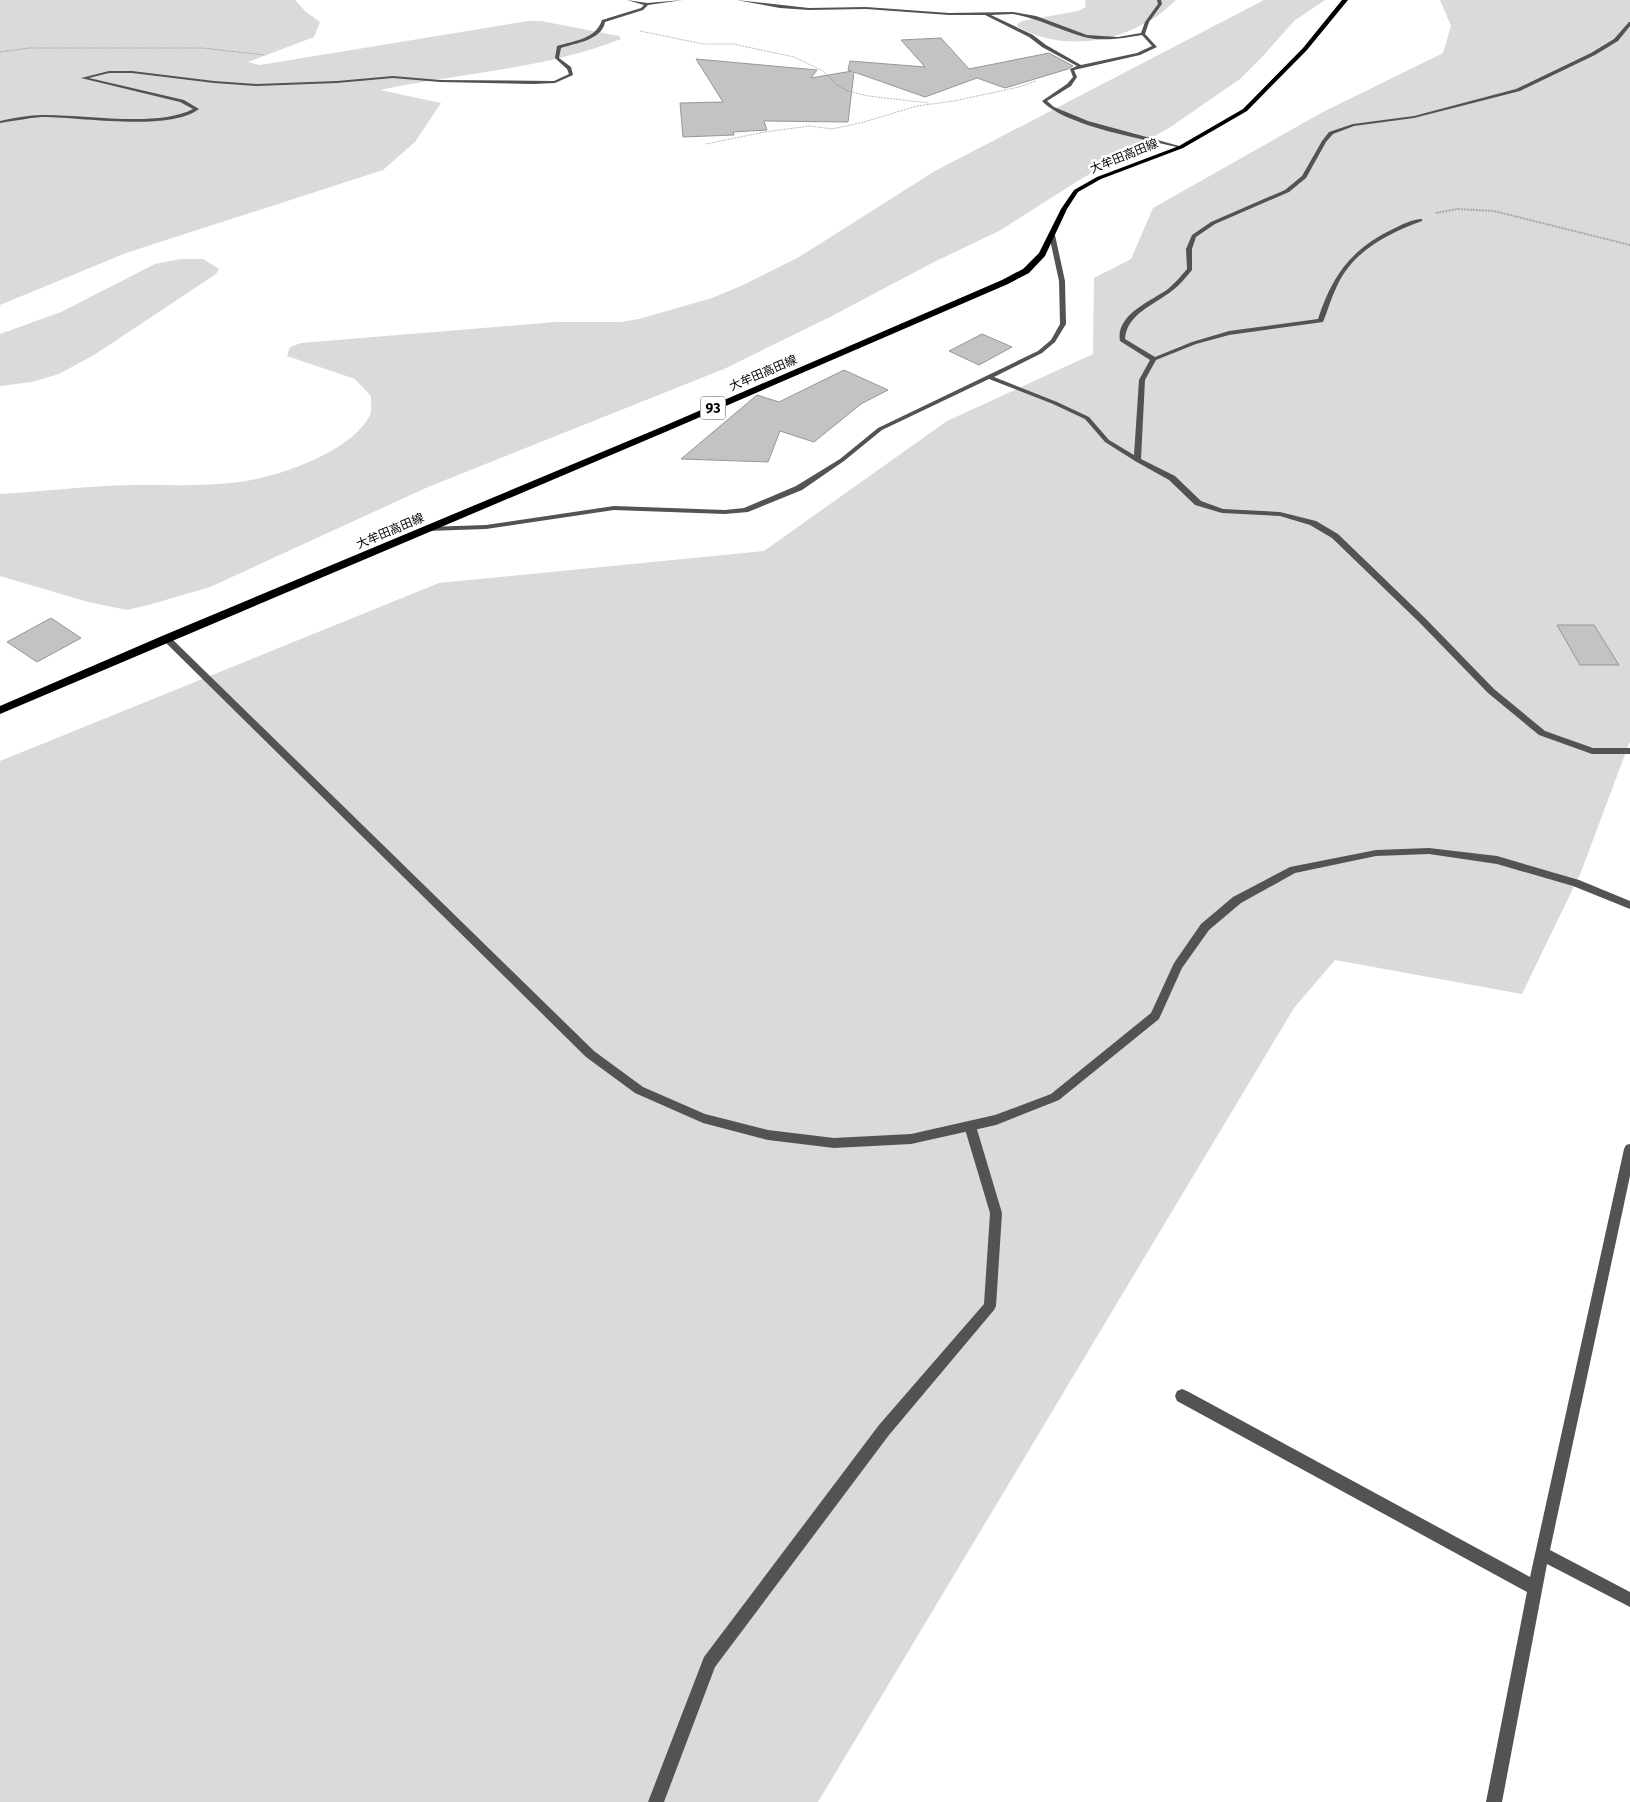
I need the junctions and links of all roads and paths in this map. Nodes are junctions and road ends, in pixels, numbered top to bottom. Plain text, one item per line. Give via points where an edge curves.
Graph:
1 (630, 0) edge
2 (681, 0) edge
3 (738, 0) edge
4 (1159, 0) edge
5 (1345, 0) edge
6 (647, 4) junction
7 (983, 13) junction
8 (1630, 23) edge
9 (603, 26) junction
10 (1144, 34) junction
11 (0, 52) edge
12 (265, 55) dead end
13 (1080, 66) junction
14 (1072, 69) junction
15 (934, 104) junction
16 (0, 122) edge
17 (706, 144) dead end
18 (1181, 147) junction
19 (1420, 220) joint
20 (1052, 235) junction
21 (1630, 245) edge
22 (1154, 359) junction
23 (989, 377) junction
24 (1137, 460) junction
25 (427, 530) junction
26 (166, 638) junction
27 (0, 710) edge
28 (1630, 751) edge
29 (1630, 905) edge
30 (970, 1126) junction
31 (1630, 1149) edge
32 (1182, 1396) dead end
33 (1544, 1554) junction
34 (1535, 1588) junction
35 (1630, 1600) edge
36 (656, 1802) edge
37 (1494, 1802) edge

1 - 6 street
2 - 6 street
3 - 7 street via 810,9
4 - 10 street via 1160,4 1147,22
5 - 18 main road, 大牟田高田線 / 93 via 1305,49 1245,110
6 - 9 street via 642,9 603,21
7 - 10 street via 1035,17 1086,36 1101,38
7 - 13 street via 1031,36
8 - 22 street via 1616,40 1593,54 1518,90 1414,117 1353,125 1332,133 1304,177 1287,191 1213,223 1194,236 1189,249 1190,270 1172,288 1133,314 1121,333 1122,340
9 - 15 path via 703,44 733,44 794,57 823,70 848,91
9 - 16 street via 597,34 559,48 557,58 569,68 571,76 556,82 458,82 393,76 257,85 109,72 83,78 182,101 197,109 192,114 172,118 41,116
10 - 13 street via 1155,46 1149,52
11 - 12 path via 29,48 183,48
13 - 14 street
14 - 15 path via 1019,87
14 - 18 street via 1074,77 1068,85 1044,101 1050,108 1094,126
15 - 17 path via 832,128 810,126
18 - 20 main road, 大牟田高田線 / 93 via 1099,178 1076,191
19 - 21 path via 1438,212 1475,209
19 - 22 street via 1399,226 1370,241 1347,262 1326,299 1321,321 1238,332 1200,341
20 - 23 street via 1062,281 1063,324 1054,341 1040,352
20 - 25 main road, 大牟田高田線 / 93 via 1042,254 1026,271 1005,282
22 - 24 street via 1142,380
23 - 24 street via 1087,418 1107,441
23 - 25 street via 880,429 842,460 799,488 745,510 614,508 486,527
24 - 28 street via 1172,478 1198,503 1222,511 1280,514 1314,523 1334,536 1490,690 1542,733 1592,751
25 - 26 main road, 大牟田高田線 / 93
26 - 27 main road, 大牟田高田線 / 93
26 - 30 street via 590,1054 639,1090 703,1118 768,1135 834,1143 911,1140
29 - 30 street via 1576,883 1497,860 1430,851 1376,853 1294,870 1237,900 1205,927 1178,966 1155,1016 1055,1097 996,1120
30 - 36 street via 996,1213 990,1306 884,1430 709,1662
31 - 33 street
32 - 34 street
33 - 34 street
33 - 35 street
34 - 37 street

